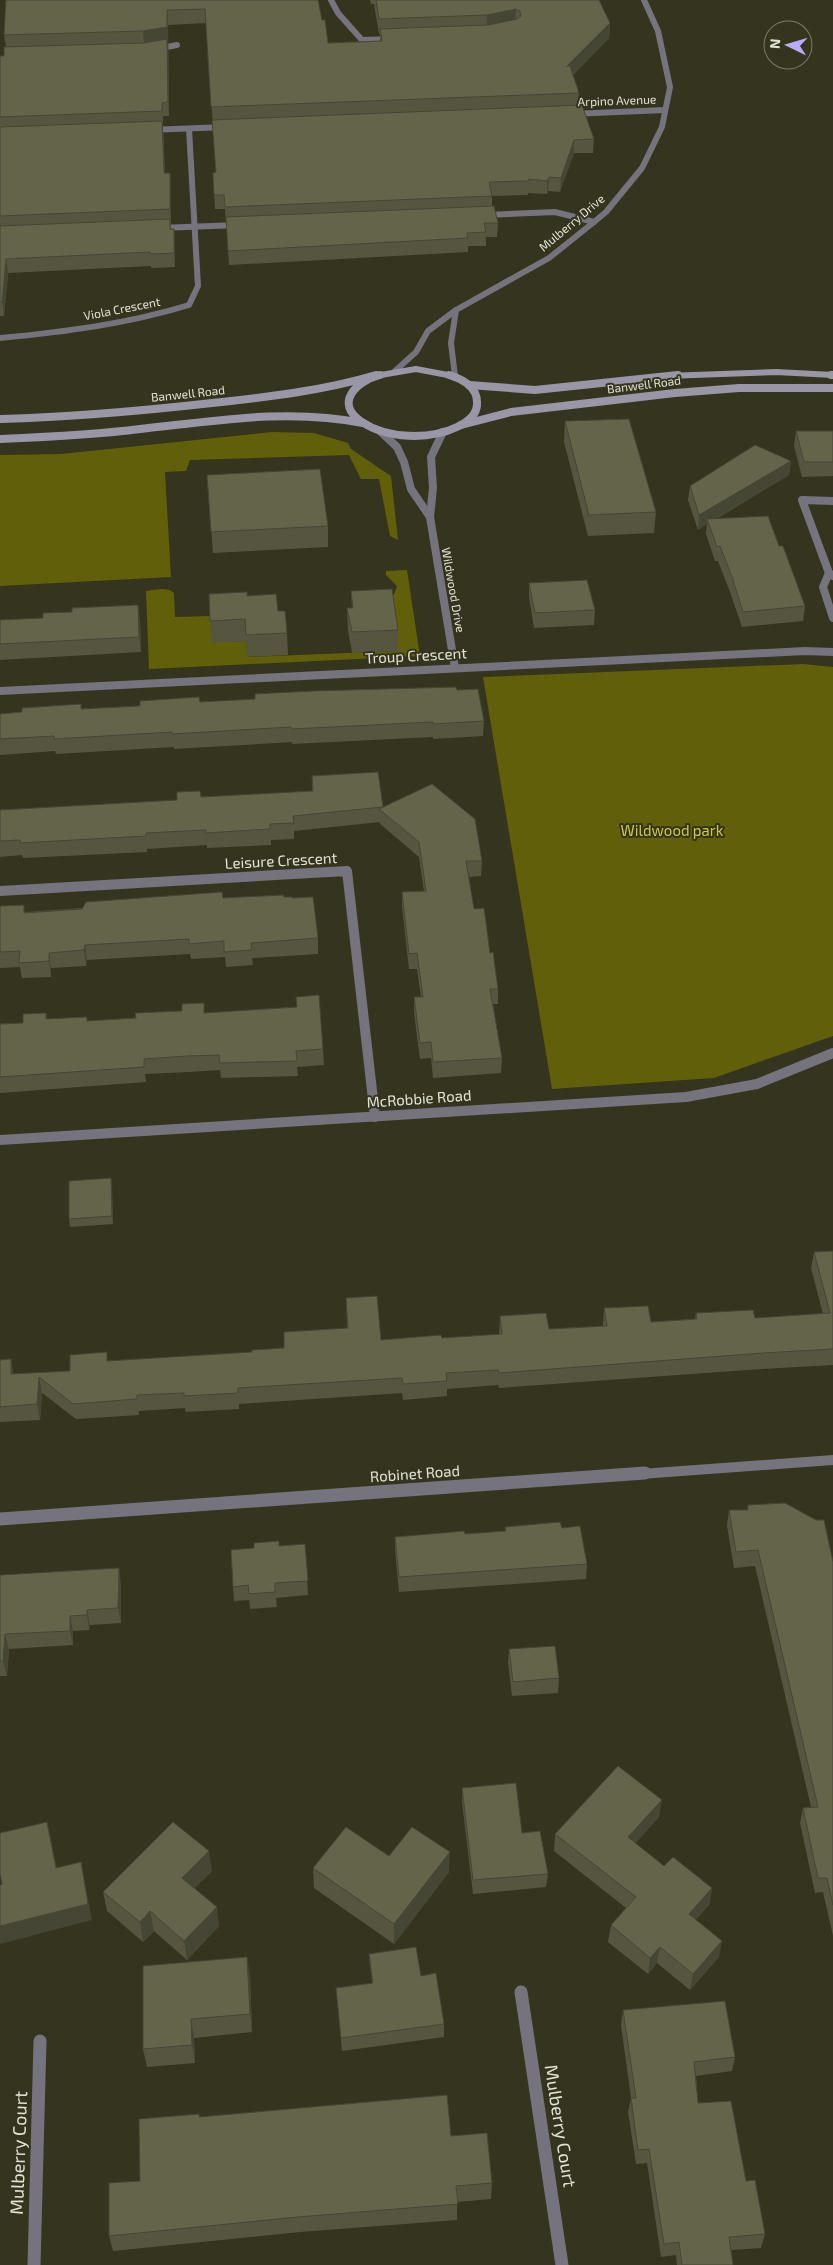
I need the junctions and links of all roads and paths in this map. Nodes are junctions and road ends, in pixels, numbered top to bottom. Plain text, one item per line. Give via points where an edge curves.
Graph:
1 (331, 0) edge
2 (644, 0) edge
3 (401, 39) edge
4 (177, 45) dead end
5 (145, 51) edge
6 (665, 110) junction
7 (564, 114) edge
8 (229, 127) edge
9 (189, 129) junction
10 (145, 130) edge
11 (477, 215) edge
12 (594, 222) junction
13 (244, 224) edge
14 (195, 226) junction
15 (146, 228) edge
16 (456, 310) junction
17 (0, 338) edge
18 (395, 370) junction
19 (376, 375) junction
20 (833, 375) edge
21 (455, 377) junction
22 (469, 385) junction
23 (833, 388) edge
24 (0, 419) edge
25 (363, 423) junction
26 (460, 425) junction
27 (380, 431) junction
28 (443, 432) junction
29 (0, 438) edge
30 (833, 501) edge
31 (430, 516) junction
32 (831, 575) edge
33 (833, 618) edge
34 (833, 652) edge
35 (455, 668) junction
36 (0, 691) edge
37 (0, 891) edge
38 (833, 1053) edge
39 (375, 1117) junction
40 (0, 1140) edge
41 (833, 1460) edge
42 (0, 1519) edge
43 (522, 1992) dead end
44 (40, 2041) dead end
45 (34, 2265) edge
46 (562, 2265) edge

1 - 3 street via 362,40
2 - 6 street, Mulberry Drive via 658,31 670,87
4 - 5 street
6 - 7 street, Arpino Avenue
6 - 12 street, Mulberry Drive via 662,127 642,168
8 - 9 street
9 - 10 street
9 - 14 street, Viola Crescent
11 - 12 street via 555,212
12 - 16 street, Mulberry Drive via 550,258
13 - 14 street
14 - 15 street
14 - 17 street, Viola Crescent via 198,286 189,305 152,317 34,336
16 - 18 street, Mulberry Drive via 428,331 416,352
16 - 21 street via 449,340
18 - 19 main road
18 - 21 main road via 429,370
19 - 24 main road, Banwell Road via 293,395 111,414
19 - 25 main road via 351,392 348,403 352,414
20 - 22 main road, Banwell Road via 766,372 686,374 535,390
21 - 22 main road
22 - 26 main road via 477,394 478,405 473,416
23 - 26 main road, Banwell Road via 739,388 675,393 511,412
25 - 27 main road, Banwell Road
25 - 29 main road, Banwell Road via 301,413 89,435
26 - 28 main road, Banwell Road
27 - 28 main road, Banwell Road via 400,435
27 - 31 street, Wildwood Drive via 397,447 411,489
28 - 31 street, Wildwood Drive via 431,457 433,488
30 - 32 street via 802,500
31 - 35 street, Wildwood Drive
32 - 33 street via 823,587
34 - 35 street, Troup Crescent
35 - 36 street, Troup Crescent
37 - 39 street, Leisure Crescent via 347,871
38 - 39 street, McRobbie Road via 757,1084 686,1097
39 - 40 street, McRobbie Road
41 - 42 street, Robinet Road
43 - 46 street, Mulberry Court
44 - 45 street, Mulberry Court

